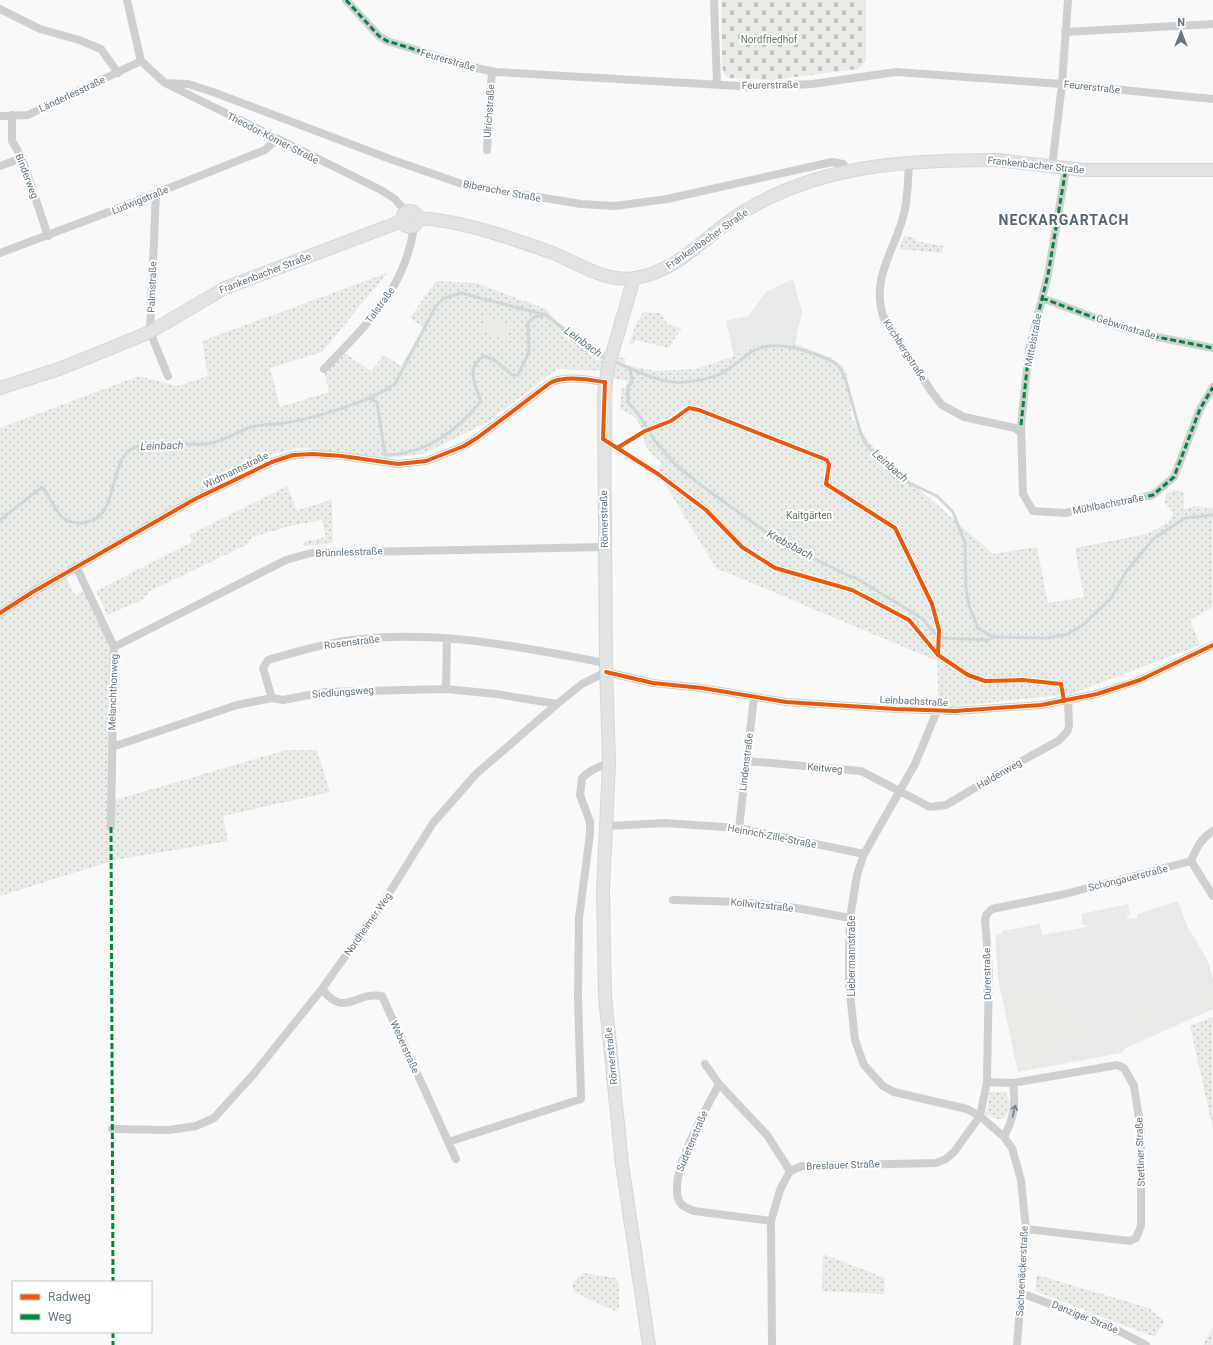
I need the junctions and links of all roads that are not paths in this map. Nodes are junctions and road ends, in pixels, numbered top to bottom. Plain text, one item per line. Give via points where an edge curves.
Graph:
1 (127, 0) edge
2 (346, 0) edge
3 (714, 0) edge
4 (1068, 0) edge
5 (0, 9) edge
6 (1213, 24) edge
7 (1065, 32) junction
8 (141, 61) junction
9 (492, 71) junction
10 (118, 73) junction
11 (165, 83) junction
12 (717, 84) junction
13 (1062, 84) junction
14 (1213, 99) edge
15 (0, 116) edge
16 (12, 116) junction
17 (276, 140) junction
18 (487, 150) dead end
19 (22, 158) junction
20 (909, 162) junction
21 (0, 166) edge
22 (1052, 167) junction
23 (1066, 168) junction
24 (847, 170) junction
25 (1213, 170) edge
26 (156, 194) junction
27 (404, 217) junction
28 (416, 223) junction
29 (48, 236) junction
30 (0, 253) edge
31 (634, 278) junction
32 (1042, 298) junction
33 (150, 332) junction
34 (1213, 348) edge
35 (324, 369) dead end
36 (168, 376) dead end
37 (605, 382) junction
38 (1213, 387) edge
39 (0, 388) edge
40 (1021, 433) junction
41 (1033, 511) joint
42 (604, 547) junction
43 (76, 566) junction
44 (0, 613) edge
45 (447, 639) junction
46 (1213, 645) edge
47 (114, 647) junction
48 (606, 668) junction
49 (446, 689) junction
50 (754, 697) junction
51 (272, 698) junction
52 (1068, 700) junction
53 (557, 704) junction
54 (937, 711) junction
55 (112, 747) junction
56 (747, 761) junction
57 (609, 764) junction
58 (899, 790) junction
59 (607, 826) junction
60 (111, 827) dead end
61 (738, 828) junction
62 (1213, 831) edge
63 (864, 854) junction
64 (1191, 861) junction
65 (1065, 894) joint
66 (1213, 896) edge
67 (673, 900) dead end
68 (850, 918) junction
69 (322, 989) junction
70 (706, 1064) dead end
71 (987, 1082) junction
72 (1013, 1083) junction
73 (719, 1084) junction
74 (980, 1116) junction
75 (112, 1129) dead end
76 (1001, 1134) junction
77 (448, 1142) junction
78 (456, 1159) dead end
79 (790, 1171) junction
80 (771, 1221) junction
81 (1026, 1229) junction
82 (1022, 1293) junction
83 (649, 1345) edge
84 (772, 1345) edge
85 (1017, 1345) edge
86 (1146, 1345) edge

1 - 8 street
2 - 9 street, Feurerstraße via 379,36 387,41
3 - 12 street
4 - 7 street
5 - 10 street via 40,29 101,49
6 - 7 street
7 - 13 street
8 - 10 street, Länderlesstraße
8 - 11 street, Theodor-Körner-Straße
9 - 12 street, Feurerstraße
9 - 18 street, Ulrichstraße
10 - 16 street, Länderlesstraße via 28,115
11 - 17 street, Theodor-Körner-Straße
11 - 24 street, Biberacher Straße via 188,84 214,92 465,185 581,204 615,206 667,199 832,162 843,164
12 - 13 street, Feurerstraße via 757,87 812,84 896,72
13 - 14 street, Feurerstraße
13 - 22 street
15 - 16 street, Länderlesstraße
16 - 19 street, Binderweg via 12,141
17 - 26 street, Ludwigstraße via 264,150
17 - 27 street, Theodor-Körner-Straße via 395,199
19 - 21 street
19 - 29 street, Binderweg
20 - 22 main road, Frankenbacher Straße via 997,160
20 - 24 main road, Frankenbacher Straße
20 - 40 street, Kirchbergstraße via 905,209 899,232 882,272 879,304 883,316 942,405 964,417 1015,428
22 - 23 main road, Frankenbacher Straße
23 - 25 main road, Frankenbacher Straße via 1109,171
23 - 32 street, Mittelstraße
24 - 31 main road, Frankenbacher Straße via 794,186 770,197 742,213 662,270
26 - 29 street, Ludwigstraße
26 - 33 street, Palmstraße
27 - 28 main road, Frankenbacher Straße via 404,226 409,228
27 - 33 main road, Frankenbacher Straße via 225,288
28 - 31 main road, Frankenbacher Straße via 439,220 466,226 552,253 611,277
28 - 35 street, Talstraße via 406,264 392,291 366,325
29 - 30 street, Ludwigstraße
31 - 37 main road, Römerstraße
32 - 34 street, Gebwinstraße via 1119,327
32 - 40 street, Mittelstraße via 1029,350
33 - 36 street, Palmstraße
33 - 39 main road, Frankenbacher Straße via 62,368
37 - 42 main road, Römerstraße
37 - 43 street, Widmannstraße via 558,379 478,438 426,461 398,464 342,456 292,455 195,499
38 - 41 street, Mühlbachstraße via 1200,409 1174,477 1153,495 1065,513
40 - 41 street, Mittelstraße via 1023,494
42 - 47 street, Brünnlesstraße via 311,553 286,560
42 - 48 main road, Römerstraße
43 - 44 street, Widmannstraße
43 - 47 street, Melanchthonweg
45 - 48 street, Rosenstraße via 499,643
45 - 49 street
45 - 51 street, Rosenstraße via 378,638 344,641 268,660 263,668
46 - 52 street, Leinbachstraße via 1140,680
47 - 55 street, Melanchthonweg
48 - 50 street, Leinbachstraße via 653,683
48 - 53 street, Nordheimer Weg
48 - 57 main road, Römerstraße
49 - 51 street, Siedlungsweg via 324,692 283,700
49 - 53 street, Siedlungsweg
50 - 54 street, Leinbachstraße via 786,702
50 - 56 street, Lindenstraße
51 - 55 street, Siedlungsweg via 230,707
52 - 54 street, Leinbachstraße via 1041,705
52 - 58 street, Haldenweg via 1069,726 1058,741 946,805 930,807
53 - 69 street, Nordheimer Weg via 476,774 433,823 383,903
54 - 58 street, Liebermannstraße via 915,764
55 - 60 street, Melanchthonweg
56 - 58 street, Keitweg via 861,772
56 - 61 street, Lindenstraße
57 - 59 main road, Römerstraße
57 - 77 street via 598,766 582,778 580,795 590,822 579,918 581,1099
58 - 63 street, Liebermannstraße
59 - 61 street, Heinrich-Zille-Straße via 664,823
59 - 83 main road, Römerstraße via 603,890 605,996 622,1164
61 - 63 street, Heinrich-Zille-Straße
62 - 64 street via 1206,835
63 - 68 street, Liebermannstraße via 857,875
64 - 65 street, Schongauerstraße
64 - 66 street
65 - 71 street, Dürerstraße via 992,909 986,915 989,969
67 - 68 street, Kollwitzstraße via 742,902
68 - 74 street, Liebermannstraße via 851,998 855,1040 864,1065 883,1086 894,1092 966,1109
69 - 75 street, Nordheimer Weg via 252,1076 214,1118 196,1126 169,1130
69 - 77 street, Weberstraße via 331,1000 343,1004 373,994 382,996
70 - 73 street
71 - 72 street, Stettiner Straße
71 - 74 street, Dürerstraße
76 -> 72 street via 1010,1123 1016,1104
72 - 81 street, Stettiner Straße via 1117,1065 1124,1068 1134,1086 1141,1131 1141,1220 1136,1238 1130,1241
73 - 79 street via 767,1135
73 - 80 street, Sudetenstraße via 680,1166 676,1184 678,1199 682,1205 694,1211
74 - 76 street, Liebermannstraße
74 - 79 street, Breslauer Straße via 954,1152 936,1163 802,1166
76 - 81 street, Sachsenäckerstraße via 1012,1148 1021,1175
77 - 78 street, Weberstraße
79 - 80 street via 780,1190
80 - 84 street
81 - 82 street, Sachsenäckerstraße
82 - 85 street, Sachsenäckerstraße
82 - 86 street, Danziger Straße via 1111,1326

